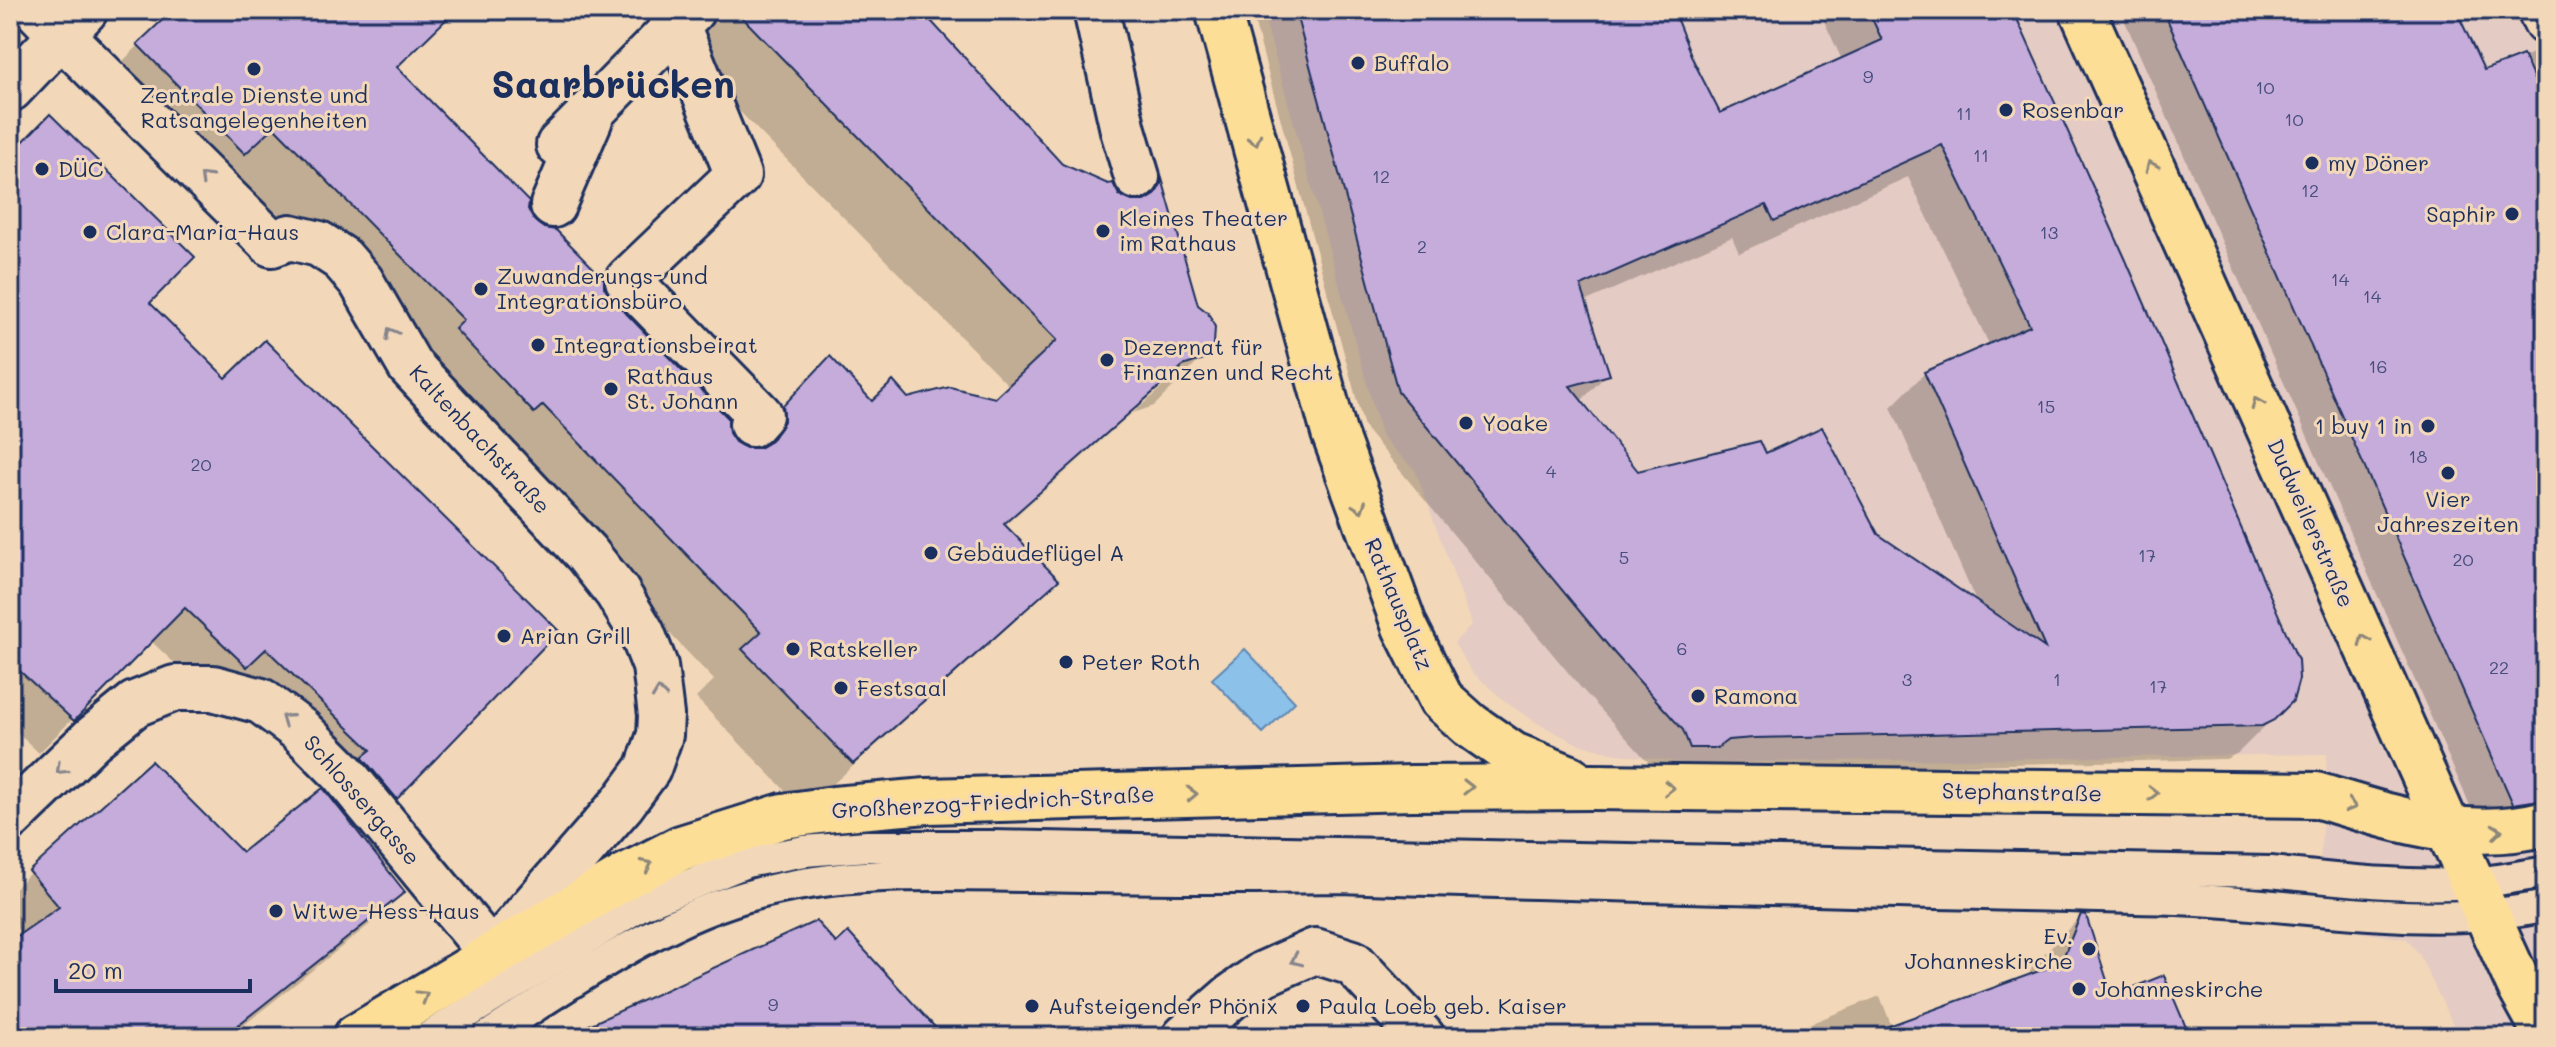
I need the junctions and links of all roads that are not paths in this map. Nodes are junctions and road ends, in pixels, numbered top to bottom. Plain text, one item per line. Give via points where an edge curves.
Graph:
1 (1096, 10) edge
2 (1218, 10) edge
3 (2082, 10) edge
4 (2540, 10) edge
5 (61, 18) edge
6 (684, 18) edge
7 (2546, 22) edge
8 (10, 89) edge
9 (593, 111) junction
10 (559, 145) dead end
11 (1137, 177) dead end
12 (553, 205) dead end
13 (752, 424) dead end
14 (1591, 787) junction
15 (10, 818) edge
16 (2546, 823) edge
17 (2448, 829) junction
18 (2546, 872) edge
19 (2480, 898) junction
20 (2546, 906) edge
21 (492, 954) junction
22 (2546, 1034) edge
23 (356, 1037) edge
24 (429, 1037) edge
25 (487, 1037) edge
26 (1185, 1037) edge
27 (1422, 1037) edge

1 - 11 street
2 -> 14 main road, Rathausplatz via 1334,433 1405,627 1441,699 1470,725 1513,755
17 -> 3 main road, Dudweilerstraße
4 - 7 street
5 - 8 street
21 -> 5 street, Kaltenbachstraße via 648,769 661,715 655,666 642,633 586,553 410,366 361,281 342,259 319,244 290,237 272,244
6 - 9 street
6 - 13 street via 738,175 628,280 760,415
9 - 10 street
9 - 12 street
14 -> 17 main road, Stephanstraße via 2316,795
21 -> 14 main road, Großherzog-Friedrich-Straße via 681,848 800,813 927,801
21 -> 15 street, Schlossergasse via 342,772 261,701 213,688 175,688 135,704
17 -> 16 main road, Stephanstraße via 2489,833
17 - 19 main road, Dudweilerstraße
18 - 19 lane
19 - 20 lane
19 - 22 main road, Dudweilerstraße
19 - 24 lane via 2270,872 842,847 746,862 642,904
19 - 25 lane via 2438,916 2182,899 1340,877 928,875 817,880 756,893 658,932
23 -> 21 main road, Großherzog-Friedrich-Straße
27 -> 26 street via 1353,963 1315,951 1263,974

